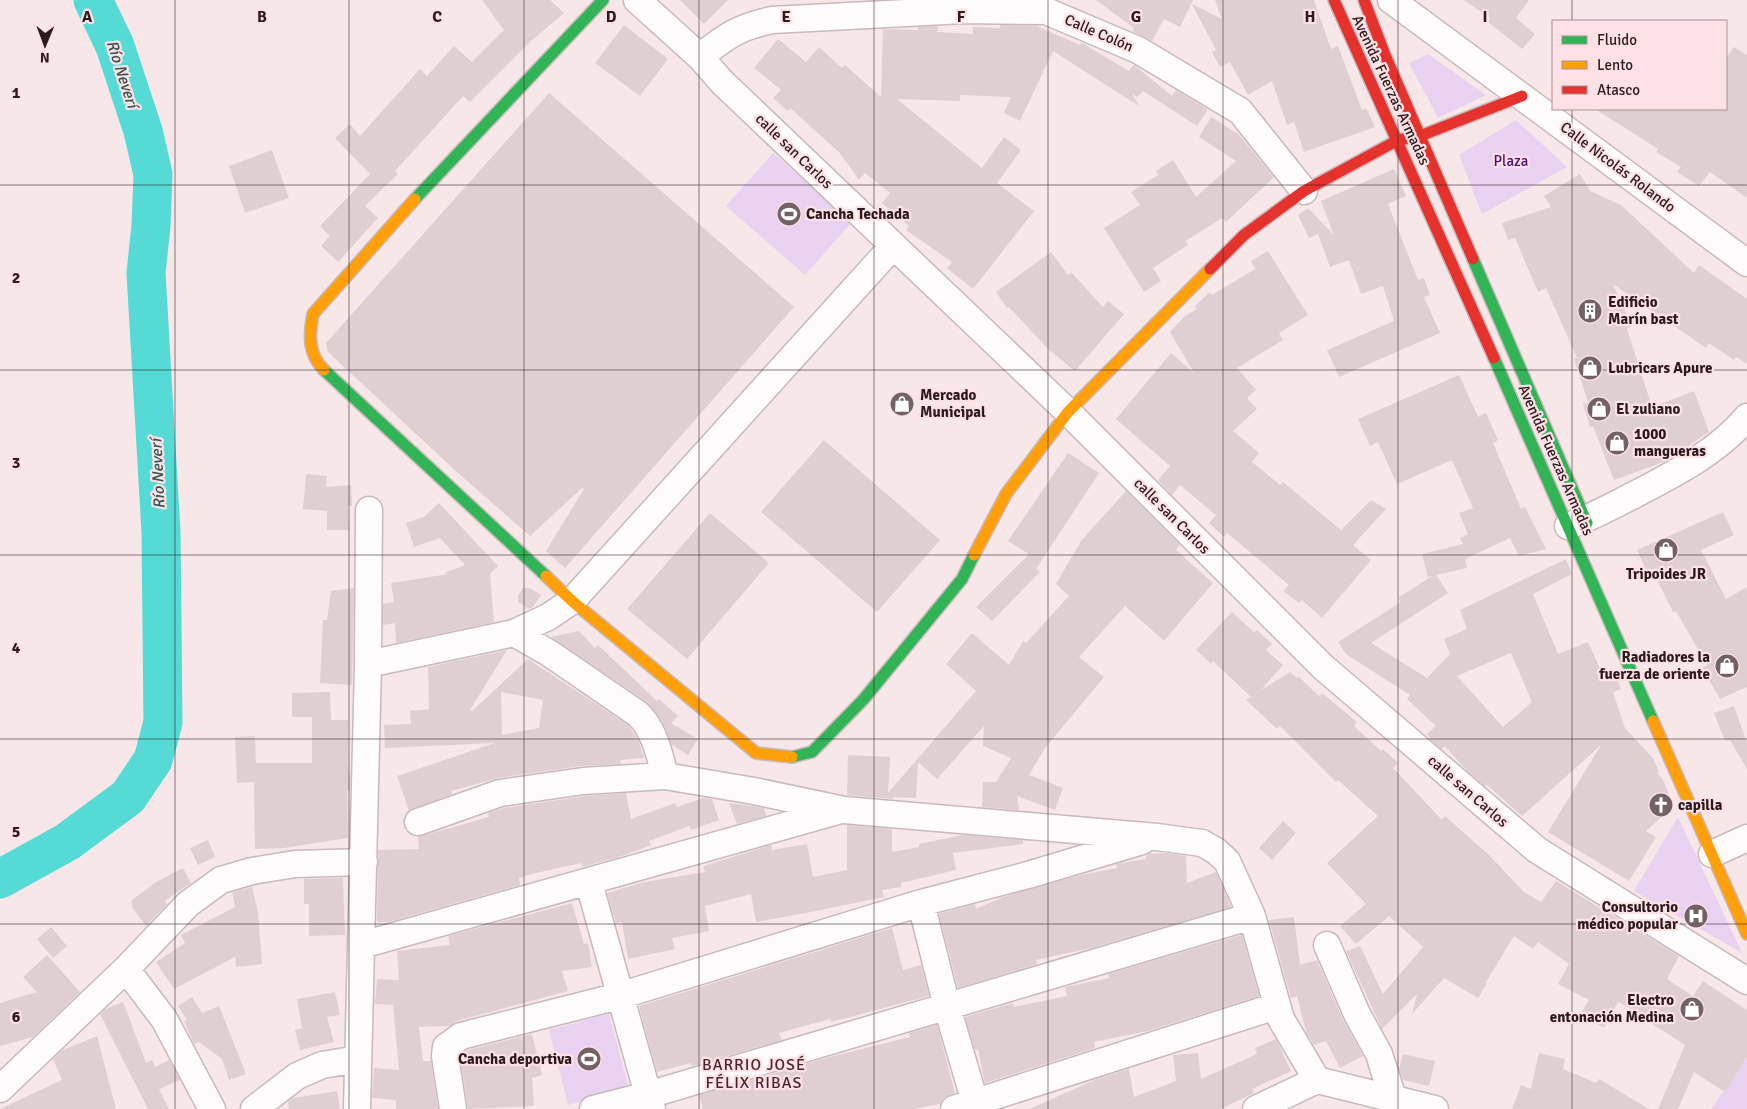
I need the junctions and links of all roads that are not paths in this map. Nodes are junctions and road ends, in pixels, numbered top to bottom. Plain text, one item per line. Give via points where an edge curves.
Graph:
1 (603, 0) edge
2 (637, 0) edge
3 (1334, 0) edge
4 (1364, 0) edge
5 (1391, 0) edge
6 (700, 57) junction
7 (1522, 96) junction
8 (1420, 136) junction
9 (1398, 140) junction
10 (1304, 191) junction
11 (893, 246) junction
12 (1747, 263) edge
13 (1068, 412) junction
14 (1747, 417) edge
15 (369, 510) dead end
16 (1582, 527) junction
17 (572, 601) junction
18 (514, 633) junction
19 (368, 664) junction
20 (666, 776) junction
21 (844, 810) junction
22 (418, 822) dead end
23 (1157, 837) junction
24 (1729, 847) edge
25 (364, 862) junction
26 (589, 883) junction
27 (921, 903) junction
28 (1252, 916) junction
29 (1747, 934) edge
30 (1328, 945) dead end
31 (362, 946) junction
32 (126, 969) junction
33 (1747, 981) edge
34 (619, 996) junction
35 (1276, 1006) junction
36 (947, 1007) junction
37 (358, 1059) junction
38 (1317, 1080) junction
39 (0, 1089) edge
40 (1392, 1098) junction
41 (650, 1102) edge
42 (969, 1107) edge
43 (212, 1109) edge
44 (254, 1109) edge
45 (357, 1109) edge
46 (453, 1109) edge
47 (593, 1109) edge
48 (1256, 1109) edge
49 (1435, 1109) edge

1 - 17 street via 441,170 313,314 309,334 310,350 316,361
2 - 6 street, calle san Carlos
3 - 9 street, Avenida Fuerzas Armadas
4 - 8 street, Avenida Fuerzas Armadas
5 - 7 street, Calle Nicolás Rolando
6 - 10 street, Calle Colón via 730,34 772,20 964,10 1046,11 1138,50 1240,111
6 - 11 street, calle san Carlos
7 - 8 street
7 - 12 street, Calle Nicolás Rolando
8 - 9 street
8 - 16 street, Avenida Fuerzas Armadas
9 - 10 street
9 - 16 street, Avenida Fuerzas Armadas
10 - 13 street via 1244,235
11 - 13 street, calle san Carlos
11 - 17 street
13 - 17 street via 1006,494 962,579 863,700 812,752 791,757 756,753
13 - 33 street, calle san Carlos via 1323,667 1537,850
14 - 16 street via 1735,432 1681,470
15 - 19 street
16 - 24 street, Avenida Fuerzas Armadas
17 - 18 street
18 - 19 street
18 - 20 street via 581,674 646,722
19 - 25 street
20 - 21 street
20 - 22 street via 583,781 500,793
21 - 23 street
21 - 26 street
23 - 27 street
23 - 28 street via 1202,843 1216,851 1227,861
24 - 29 street, Avenida Fuerzas Armadas
25 - 31 street
25 - 32 street via 294,864 252,870 221,880 188,904
26 - 31 street
26 - 34 street
27 - 34 street
27 - 36 street
28 - 35 street
28 - 36 street
30 - 40 street via 1357,1014 1379,1054
31 - 37 street
32 - 39 street
32 - 43 street via 164,1019
34 - 41 street
34 - 46 street via 460,1036 452,1041 446,1047 445,1056
35 - 38 street
35 - 42 street
36 - 41 street
36 - 42 street
37 - 44 street via 322,1065 297,1076
37 - 45 street
38 - 40 street
38 - 48 street
40 - 49 street
41 - 47 street

